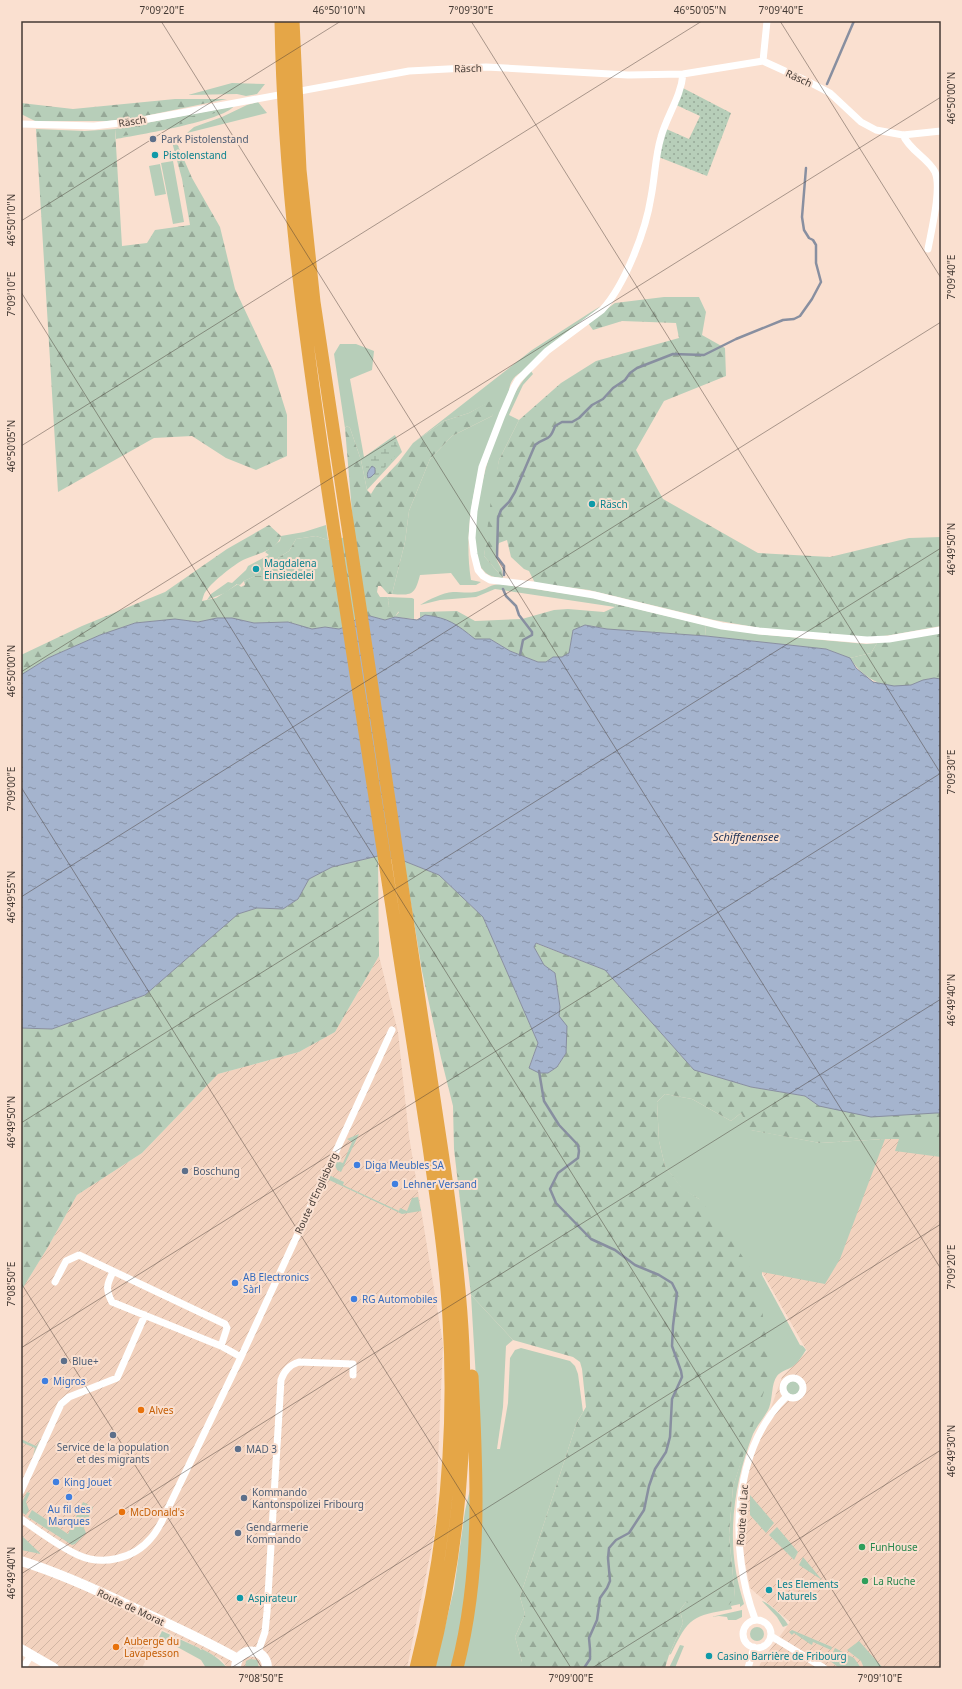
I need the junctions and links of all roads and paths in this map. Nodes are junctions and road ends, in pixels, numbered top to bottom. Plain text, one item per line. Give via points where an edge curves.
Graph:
1 (281, 21) edge
2 (293, 21) edge
3 (767, 21) edge
4 (764, 61) junction
5 (683, 74) junction
6 (21, 124) edge
7 (941, 131) edge
8 (903, 135) junction
9 (928, 249) dead end
10 (941, 630) edge
11 (392, 1030) dead end
12 (113, 1272) junction
13 (458, 1274) junction
14 (55, 1282) dead end
15 (145, 1315) junction
16 (221, 1346) junction
17 (240, 1357) junction
18 (353, 1375) dead end
19 (787, 1396) dead end
20 (21, 1491) edge
21 (21, 1519) edge
22 (21, 1561) edge
23 (755, 1619) junction
24 (771, 1636) junction
25 (754, 1648) junction
26 (21, 1649) edge
27 (258, 1652) junction
28 (31, 1655) junction
29 (237, 1664) edge
30 (23, 1668) edge
31 (54, 1668) edge
32 (267, 1668) edge
33 (416, 1668) edge
34 (429, 1668) edge
35 (457, 1668) edge
36 (748, 1668) edge
37 (824, 1668) edge

1 - 33 highway via 292,216 308,348 446,1281 451,1347 451,1421 445,1510 434,1591
2 - 13 highway via 297,125 306,236 320,346 447,1182
3 - 4 street
4 - 5 street, Räsch
4 - 8 street, Räsch via 830,93 861,122 876,130
5 - 6 street, Räsch via 628,75 486,67 447,68 409,71 137,121 74,126
5 - 10 street via 677,98 660,140 644,224 625,274 610,302 602,310 547,351 518,380 502,415 482,467 474,511 472,538 478,570 490,580 594,595 722,626 759,631 867,640
7 - 8 street, Räsch
8 - 9 street via 906,143 935,173 937,198
11 - 17 street, Route d'Englisberg
12 - 14 street via 79,1255 66,1261
12 - 15 street via 107,1292 112,1302
12 - 16 street via 225,1324 227,1328
13 - 34 highway via 463,1376 460,1481 448,1578
13 - 35 highway via 471,1372 477,1498 473,1574 467,1624
15 - 16 street
15 - 20 street via 117,1378 69,1397 61,1404
16 - 17 street
17 - 21 street, Route d'Englisberg via 161,1523 140,1549 117,1559 89,1559 73,1553
18 - 27 street via 353,1364 299,1362 291,1365 281,1380 267,1612 265,1632
19 - 23 street, Route du Lac via 777,1406 758,1435 743,1482 740,1561
22 - 29 main road, Route de Morat via 49,1570 197,1637
23 - 24 street via 766,1622
23 - 25 street via 746,1624 742,1633 746,1644
24 - 25 street via 764,1646
24 - 37 street
25 - 36 street
26 - 28 main road
27 - 29 main road, Route de Morat via 244,1653
27 - 32 main road via 265,1658
28 - 30 street
28 - 31 main road

